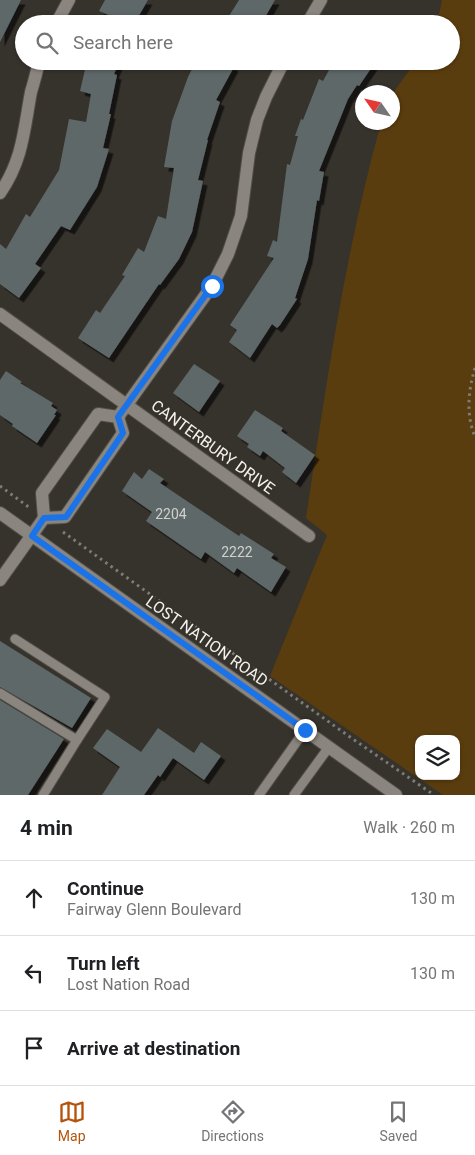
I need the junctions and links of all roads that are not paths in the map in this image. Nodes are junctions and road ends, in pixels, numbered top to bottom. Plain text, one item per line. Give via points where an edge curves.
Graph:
1 (69, 0) edge
2 (321, 0) edge
3 (61, 15) edge
4 (312, 15) edge
5 (37, 70) edge
6 (280, 70) edge
7 (0, 193) edge
8 (0, 314) edge
9 (127, 405) junction
10 (118, 417) junction
11 (0, 513) edge
12 (44, 518) junction
13 (32, 536) junction
14 (309, 536) dead end
15 (0, 580) edge
16 (15, 639) dead end
17 (0, 693) edge
18 (305, 730) junction
19 (76, 740) junction
20 (329, 747) junction
21 (43, 795) edge
22 (259, 795) edge
23 (294, 795) edge
24 (396, 795) edge

1 - 3 street
2 - 4 street
5 - 7 street via 19,157
6 - 9 street via 257,120 241,216 228,254 212,286
8 - 9 street, CANTERBURY DRIVE
9 - 10 street
9 - 14 street, CANTERBURY DRIVE
10 - 12 street via 123,433 66,517
10 - 12 street via 98,414 42,493
11 - 13 street, LOST NATION ROAD
12 - 13 street
13 - 15 street
13 - 18 street, LOST NATION ROAD
16 - 19 lane via 105,697
17 - 19 lane
18 - 20 street, LOST NATION ROAD
18 - 22 lane
19 - 21 lane
20 - 23 lane
20 - 24 street, LOST NATION ROAD

